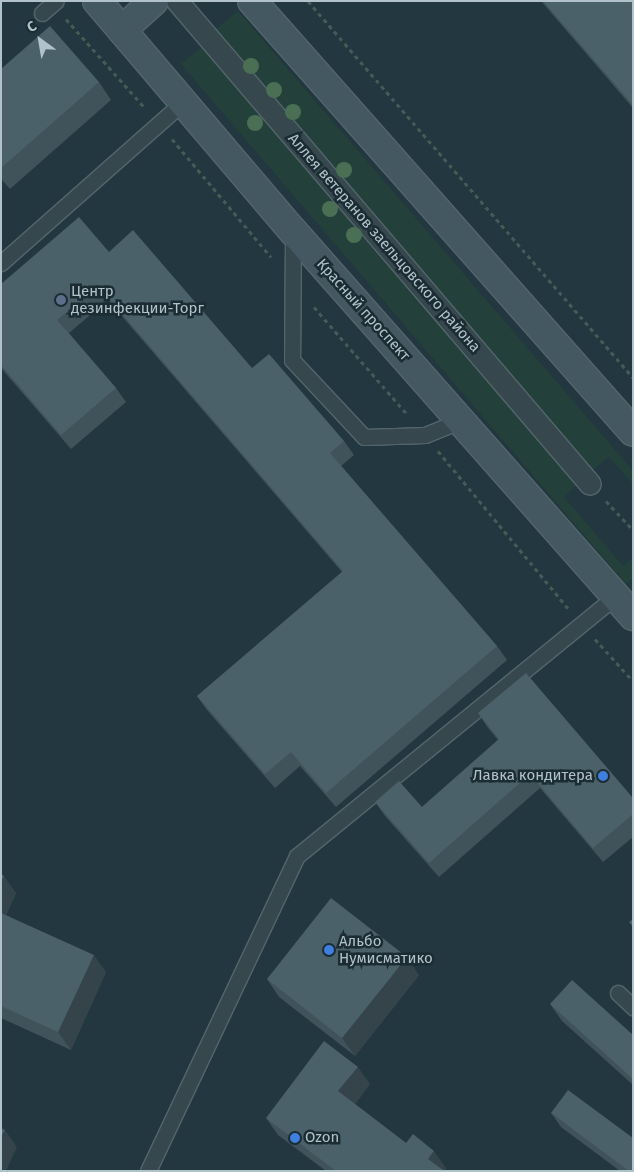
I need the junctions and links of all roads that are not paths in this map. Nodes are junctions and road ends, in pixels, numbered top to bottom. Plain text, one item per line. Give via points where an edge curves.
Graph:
1 (97, 1) edge
2 (154, 1) edge
3 (177, 1) edge
4 (252, 1) edge
5 (122, 30) junction
6 (183, 102) junction
7 (293, 231) junction
8 (1, 263) edge
9 (462, 420) junction
10 (633, 432) edge
11 (590, 484) road end
12 (627, 605) edge
13 (618, 993) dead end
14 (633, 1007) edge
15 (148, 1171) edge

1 - 5 main road, Красный проспект
2 - 5 main road
3 - 11 street, Аллея ветеранов заельцовского района
4 - 10 main road
5 - 6 main road, Красный проспект
6 - 7 main road, Красный проспект
6 - 8 lane
7 - 9 main road, Красный проспект
7 - 9 lane via 292,360 364,437 425,435
9 - 12 main road, Красный проспект
12 - 15 lane via 582,624 296,856
13 - 14 lane

